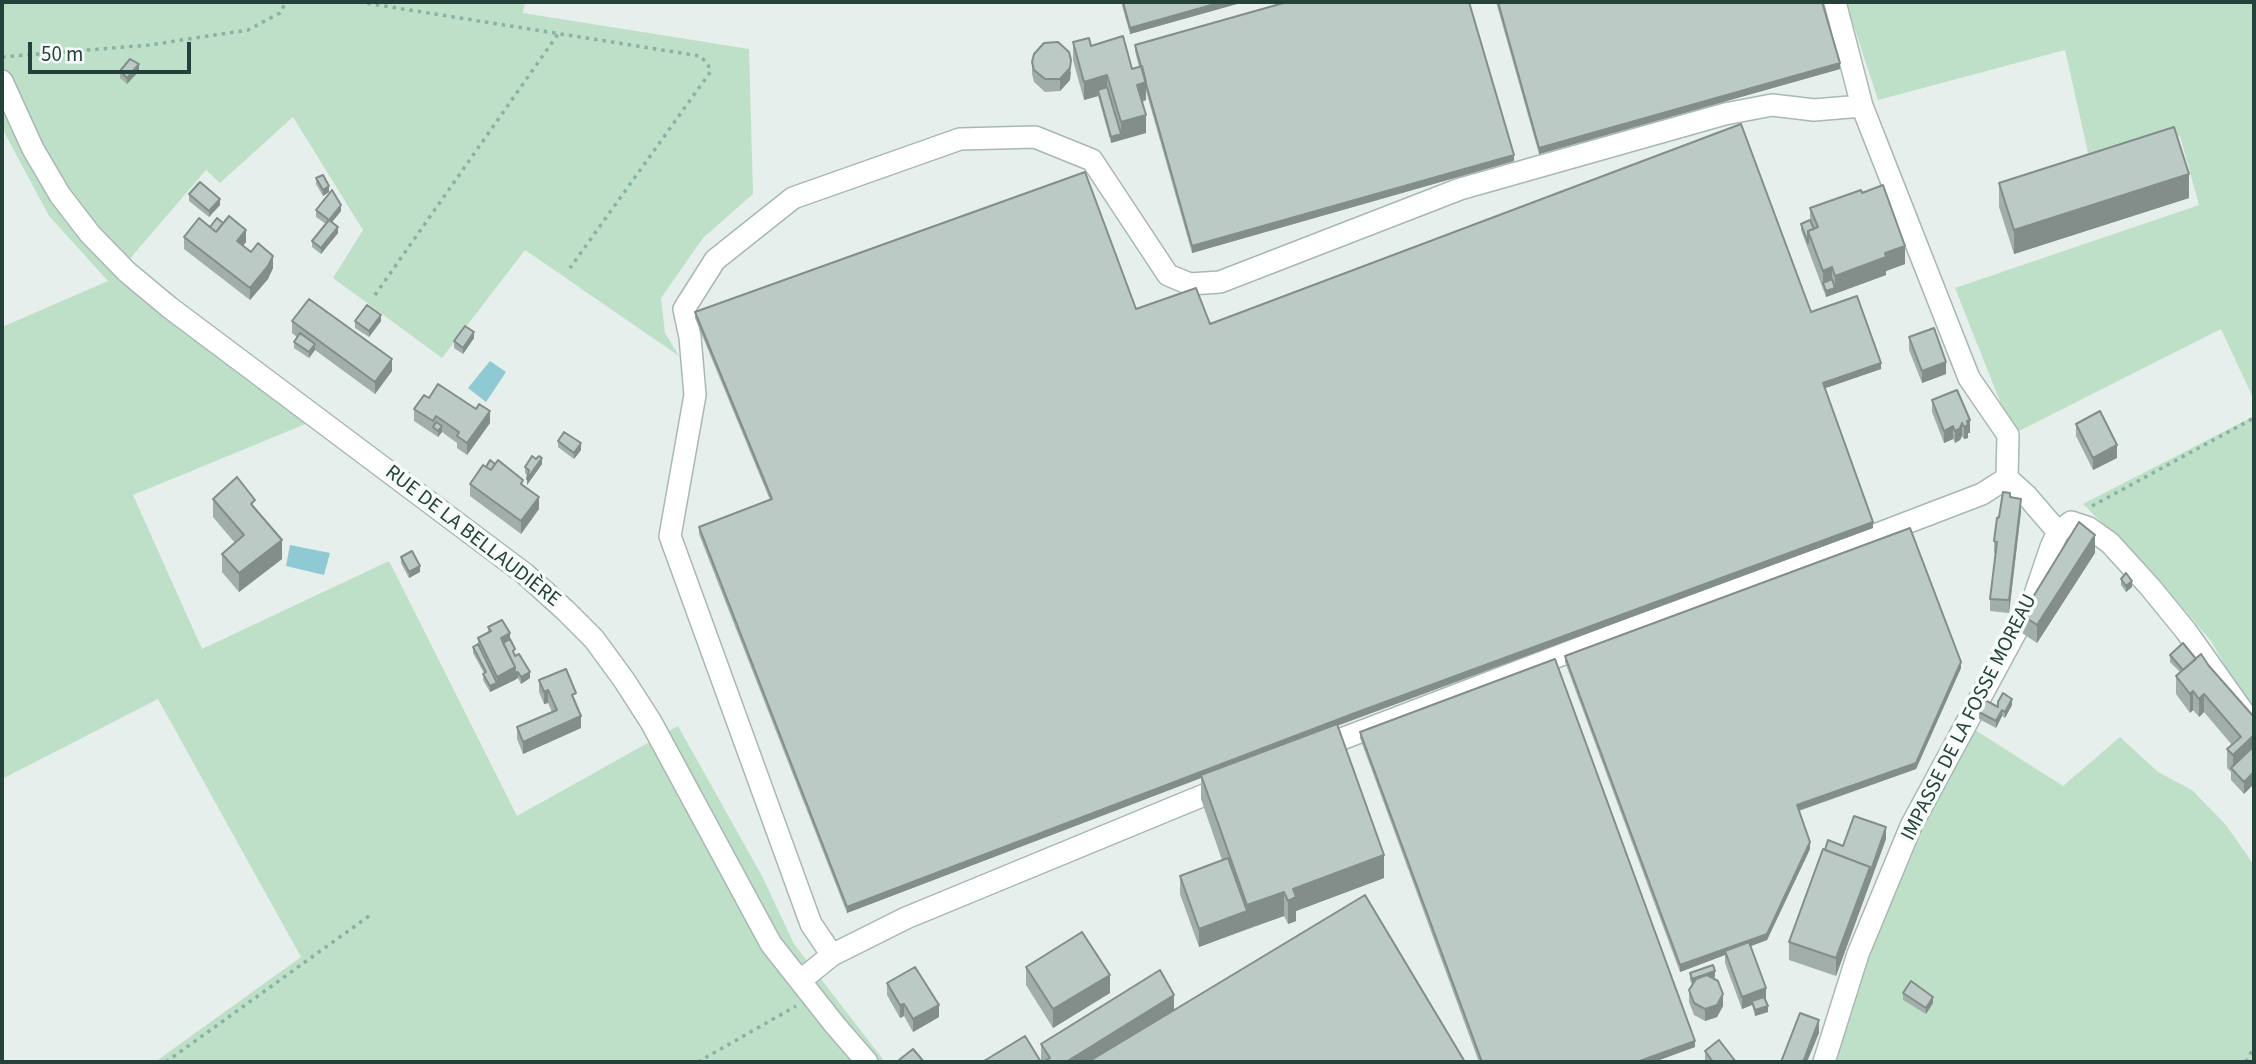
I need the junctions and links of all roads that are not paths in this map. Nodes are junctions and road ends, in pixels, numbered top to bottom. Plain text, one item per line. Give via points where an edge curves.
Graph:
1 (1835, 2) edge
2 (2, 81) edge
3 (1862, 107) junction
4 (2007, 478) junction
5 (2065, 527) junction
6 (2254, 727) edge
7 (1294, 758) edge
8 (1242, 780) edge
9 (832, 955) junction
10 (800, 981) junction
11 (867, 1062) edge
12 (1824, 1062) edge

1 - 3 street
2 - 10 street, RUE DE LA BELLAUDIÈRE via 60,195 127,272 525,574 594,639 651,723 771,944
3 - 4 street via 1969,378 2008,435
3 - 9 street via 1814,110 1772,105 1725,114 1460,189 1220,282 1190,284 1168,275 1092,160 1035,137 960,139 793,198 715,260 684,309 695,395 670,536 811,924
4 - 5 street
4 - 7 street via 1982,494
5 - 6 street via 2089,528 2110,543 2186,631
5 - 12 street, IMPASSE DE LA FOSSE MOREAU via 2051,547 2033,600 1911,826 1858,954
8 - 9 street via 906,918
9 - 10 street
10 - 11 street, RUE DE LA BELLAUDIÈRE

